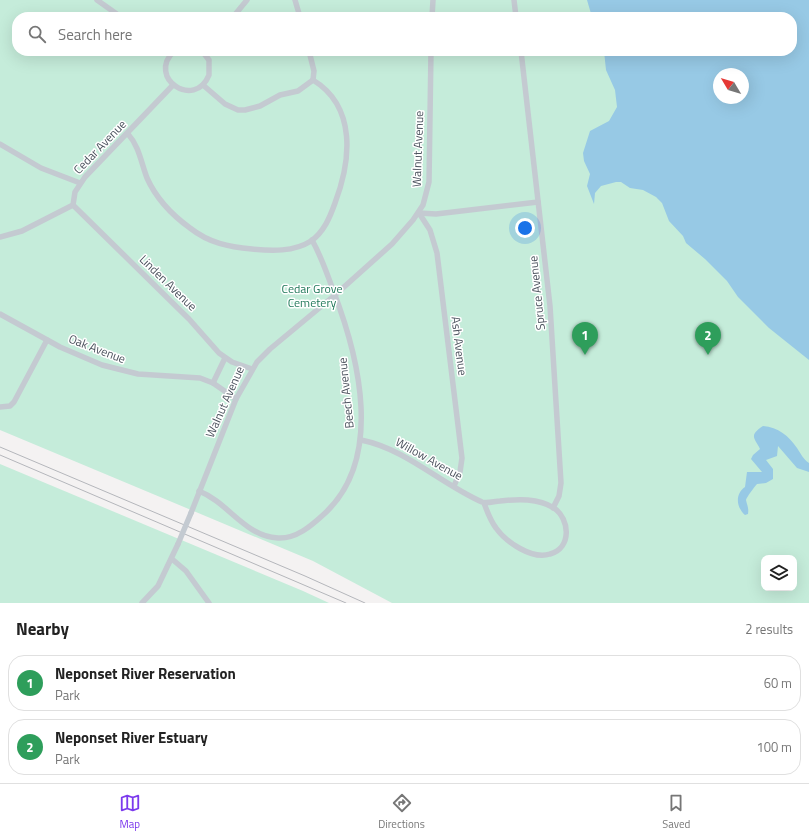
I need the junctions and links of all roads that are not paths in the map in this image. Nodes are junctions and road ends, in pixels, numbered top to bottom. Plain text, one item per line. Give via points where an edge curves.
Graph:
1 (97, 0) edge
2 (247, 0) edge
3 (295, 0) edge
4 (433, 0) edge
5 (514, 0) edge
6 (114, 12) edge
7 (237, 12) edge
8 (299, 12) edge
9 (432, 12) edge
10 (515, 12) edge
11 (168, 56) edge
12 (206, 56) edge
13 (310, 56) edge
14 (432, 56) edge
15 (522, 56) edge
16 (313, 80) junction
17 (173, 85) junction
18 (203, 85) junction
19 (128, 134) junction
20 (0, 144) edge
21 (80, 183) junction
22 (538, 202) junction
23 (73, 205) junction
24 (419, 213) junction
25 (0, 237) edge
26 (312, 240) junction
27 (335, 294) junction
28 (0, 314) edge
29 (47, 340) junction
30 (225, 358) junction
31 (252, 369) junction
32 (213, 383) junction
33 (236, 399) junction
34 (0, 407) edge
35 (361, 440) junction
36 (454, 486) junction
37 (200, 491) junction
38 (484, 503) junction
39 (553, 508) junction
40 (172, 559) junction
41 (142, 603) edge
42 (209, 603) edge

1 - 6 lane
2 - 7 lane
3 - 8 lane
4 - 9 lane
5 - 10 lane
11 - 17 lane via 166,71
12 - 18 lane via 210,68 208,79
13 - 16 lane via 314,71
14 - 24 lane, Walnut Avenue via 428,187
15 - 22 lane, Spruce Avenue
16 - 18 lane via 298,91 280,95 253,109 245,110 238,110 225,104
16 - 26 lane via 324,88 340,111 347,141 346,166 337,199 327,222
17 - 18 lane via 189,91
17 - 19 lane, Cedar Avenue
19 - 21 lane, Cedar Avenue
19 - 26 lane via 136,145 148,179 158,196 179,220 206,239 225,246 263,250 288,249
20 - 21 lane via 41,168
21 - 23 lane, Cedar Avenue via 75,192
22 - 24 lane via 429,215
22 - 39 lane, Spruce Avenue via 550,306 561,483 559,496
23 - 25 lane via 22,231
23 - 30 lane, Linden Avenue via 190,319
24 - 27 lane, Walnut Avenue via 392,244
24 - 36 lane, Ash Avenue via 430,230 437,253 462,458
26 - 27 lane, Beech Avenue
27 - 31 lane, Walnut Avenue via 270,349
27 - 35 lane, Beech Avenue via 346,322 355,358 361,409
28 - 29 lane, Oak Avenue
29 - 32 lane, Oak Avenue via 114,369 150,376 200,378
29 - 34 lane via 14,402 10,406
30 - 31 lane, Linden Avenue
30 - 32 lane
31 - 33 lane, Walnut Avenue
32 - 33 lane, Oak Avenue
33 - 37 lane, Walnut Avenue
35 - 36 lane, Willow Avenue via 390,450
35 - 37 lane, Beech Avenue via 348,480 335,503 308,528 288,537 271,537 254,531
36 - 38 lane, Willow Avenue
37 - 40 lane, Walnut Avenue, bridge
38 - 39 lane via 530,500
38 - 39 lane via 494,526 506,538 528,552 545,556 561,547 566,534 565,521
40 - 41 lane, Walnut Avenue via 158,586
40 - 42 lane via 186,571

